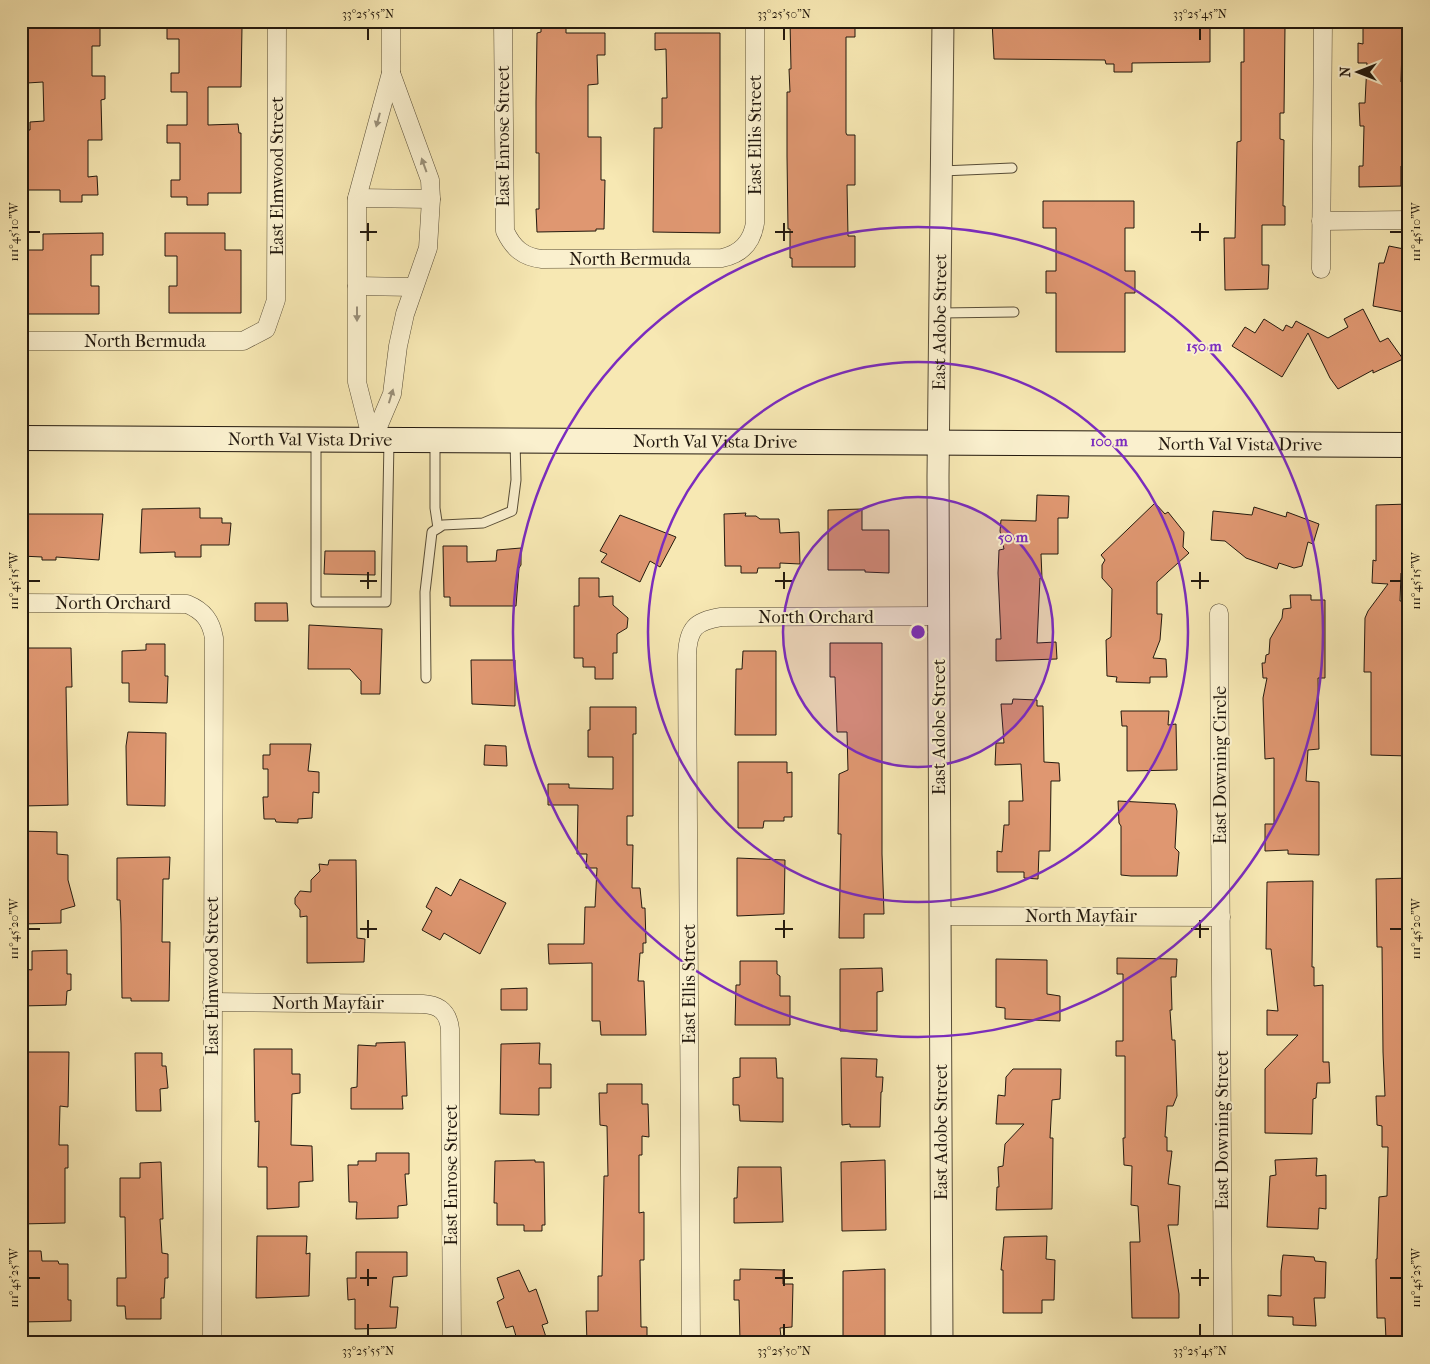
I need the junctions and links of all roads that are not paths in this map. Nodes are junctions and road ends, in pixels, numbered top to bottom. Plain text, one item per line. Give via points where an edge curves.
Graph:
1 (277, 21) edge
2 (391, 21) edge
3 (503, 21) edge
4 (755, 21) edge
5 (943, 21) edge
6 (1323, 21) edge
7 (391, 73) junction
8 (1012, 168) dead end
9 (942, 171) junction
10 (357, 198) junction
11 (431, 199) junction
12 (1409, 220) edge
13 (1321, 221) junction
14 (744, 247) joint
15 (515, 248) joint
16 (1321, 269) dead end
17 (357, 286) junction
18 (413, 287) junction
19 (1014, 312) dead end
20 (941, 313) junction
21 (266, 329) joint
22 (21, 341) edge
23 (21, 438) edge
24 (316, 440) junction
25 (381, 441) junction
26 (435, 441) junction
27 (515, 441) junction
28 (939, 442) junction
29 (1409, 445) edge
30 (438, 528) junction
31 (21, 603) edge
32 (202, 612) joint
33 (1219, 613) dead end
34 (938, 616) junction
35 (695, 626) joint
36 (426, 678) dead end
37 (940, 916) junction
38 (1221, 917) junction
39 (212, 1002) junction
40 (443, 1010) joint
41 (212, 1343) edge
42 (452, 1343) edge
43 (691, 1343) edge
44 (942, 1343) edge
45 (1223, 1343) edge

1 - 21 street, East Elmwood Street via 276,300
2 - 7 street
3 - 15 street, East Enrose Street via 504,222 505,231
4 - 14 street, East Ellis Street via 755,224 754,232
5 - 9 street, East Adobe Street
6 - 13 street
7 -> 10 street
11 -> 7 street via 430,180
8 - 9 lane
9 - 20 street, East Adobe Street
10 - 11 street
10 - 17 street
11 - 18 street via 428,248
12 - 13 street
13 - 16 street
14 - 15 street, North Bermuda via 722,258 675,259 542,259 528,256
17 - 18 street
17 -> 25 street via 357,382
25 -> 18 street via 392,394 398,346
19 - 20 lane
20 - 28 street, East Adobe Street
21 - 22 street, North Bermuda via 243,341
23 - 24 main road, North Val Vista Drive
24 - 25 main road, North Val Vista Drive
24 - 25 lane via 316,602 386,602
25 - 26 main road, North Val Vista Drive
26 - 27 main road, North Val Vista Drive
26 - 30 lane
27 - 28 main road, North Val Vista Drive
27 - 30 lane via 516,480 512,511 483,523
28 - 29 main road, North Val Vista Drive
28 - 34 street, East Adobe Street
30 - 36 lane via 432,532 425,592
31 - 32 street, North Orchard via 188,604
32 - 39 street, East Elmwood Street via 214,638
33 - 38 street, East Downing Circle
34 - 35 street, North Orchard via 721,617
34 - 37 street, East Adobe Street
35 - 43 street, East Ellis Street via 687,655
37 - 38 street, North Mayfair
37 - 44 street, East Adobe Street
38 - 45 street, East Downing Street
39 - 40 street, North Mayfair via 423,1004
39 - 41 street, East Elmwood Street
40 - 42 street, East Enrose Street via 450,1029

